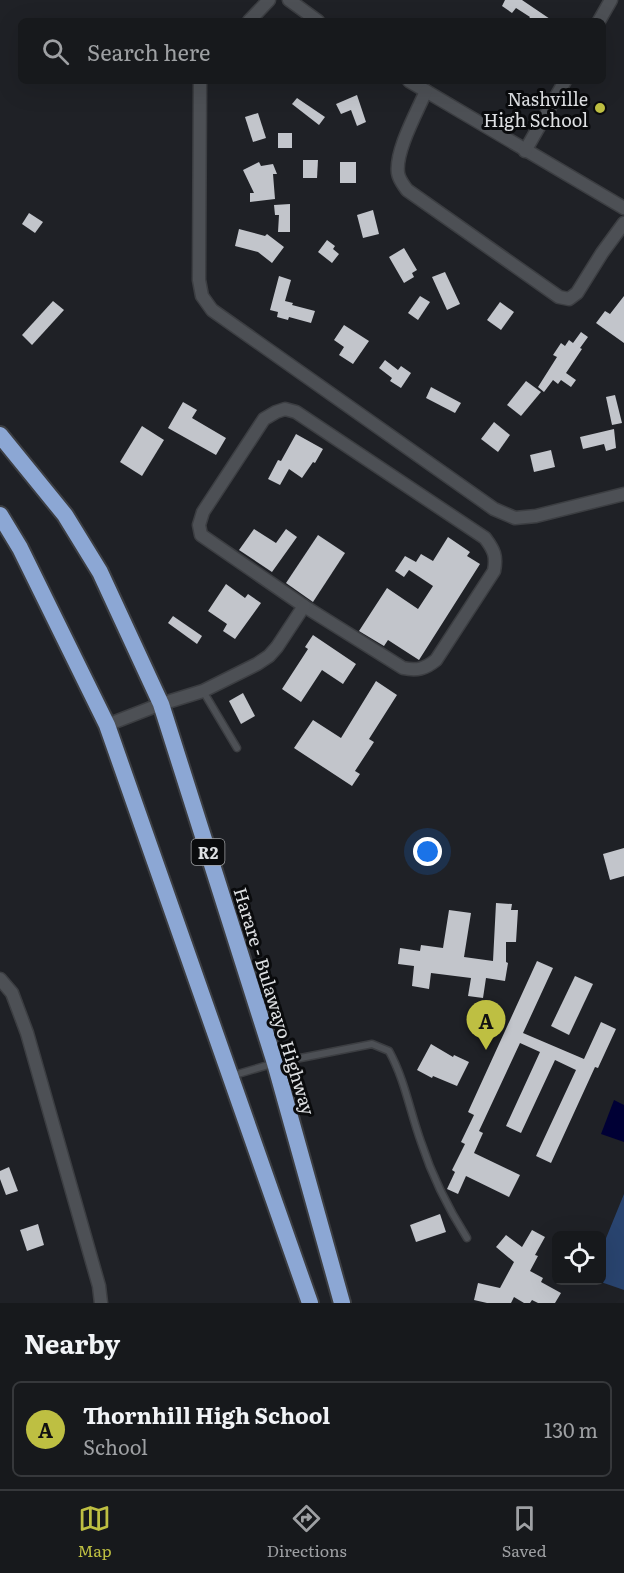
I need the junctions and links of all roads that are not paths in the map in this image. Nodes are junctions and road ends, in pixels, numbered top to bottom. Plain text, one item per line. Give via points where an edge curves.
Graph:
1 (269, 0) edge
2 (289, 0) edge
3 (611, 0) edge
4 (252, 18) edge
5 (314, 18) edge
6 (601, 18) edge
7 (200, 84) edge
8 (414, 84) edge
9 (563, 84) edge
10 (426, 91) junction
11 (525, 151) junction
12 (624, 208) edge
13 (624, 223) edge
14 (0, 435) edge
15 (624, 495) edge
16 (0, 515) edge
17 (304, 606) junction
18 (203, 691) junction
19 (161, 704) junction
20 (107, 725) junction
21 (237, 748) dead end
22 (0, 979) edge
23 (275, 1063) junction
24 (230, 1076) junction
25 (467, 1238) dead end
26 (101, 1303) edge
27 (310, 1303) edge
28 (342, 1303) edge

1 - 4 street
2 - 5 street
3 - 6 street
7 - 15 street via 199,280 202,296 212,310 494,509 515,518 536,516
8 - 10 street
9 - 11 street
10 - 11 street
10 - 13 street via 403,147 398,170 400,182 559,297 569,299 577,293
11 - 12 street
14 - 19 highway, Harare - Bulawayo Highway / R2 via 65,515 100,572
16 - 20 highway
17 - 17 street via 403,668 414,671 436,660 494,570 496,558 485,538 296,412 285,409 264,419 203,512 199,525 201,535
17 - 18 street via 269,656
18 - 19 street
18 - 21 lane
19 - 20 street
19 - 23 highway, Harare - Bulawayo Highway / R2
20 - 24 highway
22 - 26 street via 12,993 27,1033
23 - 24 lane
23 - 25 lane via 372,1044 389,1051 398,1067 421,1143 450,1210
23 - 28 highway, Harare - Bulawayo Highway / R2
24 - 27 highway

